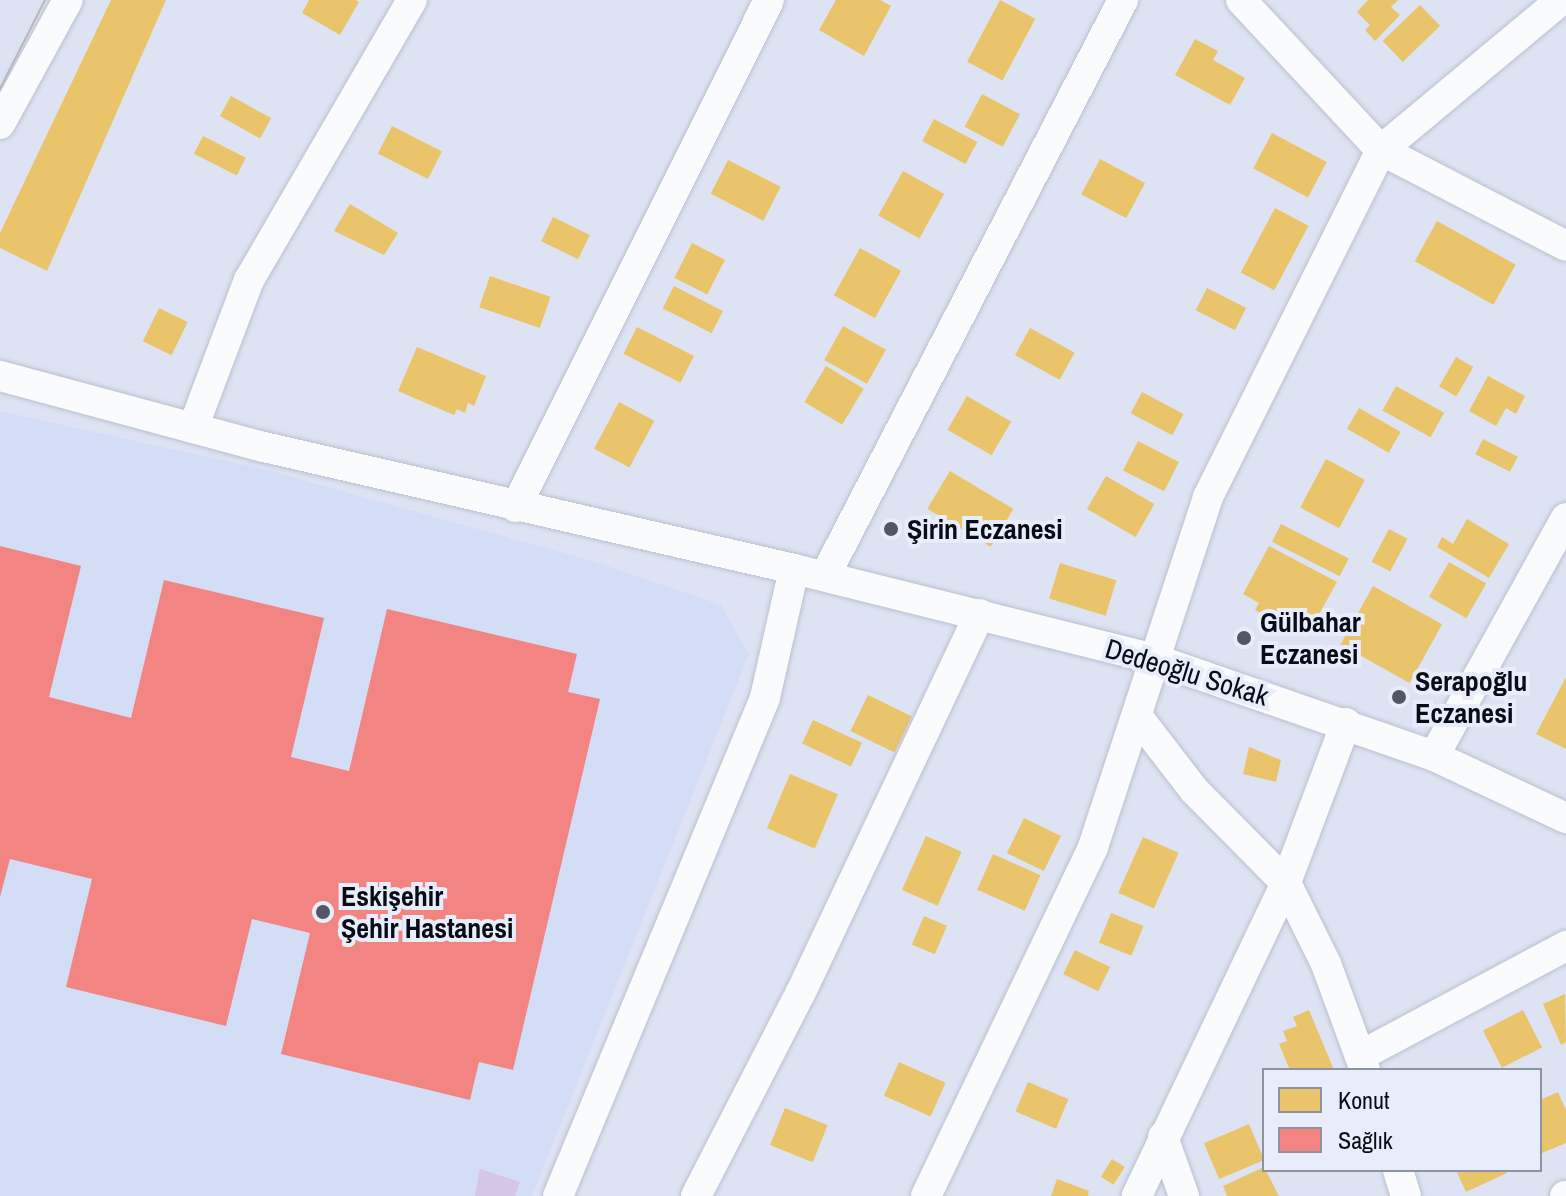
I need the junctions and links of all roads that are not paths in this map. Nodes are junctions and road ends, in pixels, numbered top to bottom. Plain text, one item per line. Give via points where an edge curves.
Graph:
1 (68, 0) edge
2 (412, 0) edge
3 (769, 0) edge
4 (1123, 0) edge
5 (1241, 0) edge
6 (1561, 0) edge
7 (0, 124) edge
8 (1381, 150) junction
9 (1566, 246) edge
10 (0, 376) edge
11 (193, 428) junction
12 (516, 507) junction
13 (1566, 518) edge
14 (794, 569) junction
15 (825, 576) junction
16 (980, 614) junction
17 (1154, 659) junction
18 (1137, 716) junction
19 (1346, 723) junction
20 (1434, 756) junction
21 (1566, 818) edge
22 (1286, 883) junction
23 (1566, 946) edge
24 (1363, 1063) edge
25 (1163, 1137) junction
26 (1399, 1172) edge
27 (558, 1196) edge
28 (696, 1196) edge
29 (926, 1196) edge
30 (1137, 1196) edge
31 (1184, 1196) edge
32 (1406, 1196) edge

1 - 7 street
2 - 11 street via 249,280
3 - 12 street
4 - 15 street
5 - 8 street
6 - 8 street
8 - 9 street
8 - 17 street via 1208,497
10 - 11 street, Dedeoğlu Sokak
11 - 12 street, Dedeoğlu Sokak
12 - 14 street, Dedeoğlu Sokak
13 - 20 street
14 - 15 street, Dedeoğlu Sokak
14 - 27 street via 765,698
15 - 16 street, Dedeoğlu Sokak
16 - 17 street, Dedeoğlu Sokak
16 - 28 street via 801,992
17 - 18 street
17 - 19 street, Dedeoğlu Sokak
18 - 22 street via 1194,790
18 - 29 street via 1093,847
19 - 20 street, Dedeoğlu Sokak
19 - 22 street
20 - 21 street, Dedeoğlu Sokak
22 - 24 street via 1326,964
22 - 25 street
23 - 24 street
25 - 30 street
25 - 31 street
26 - 32 street

